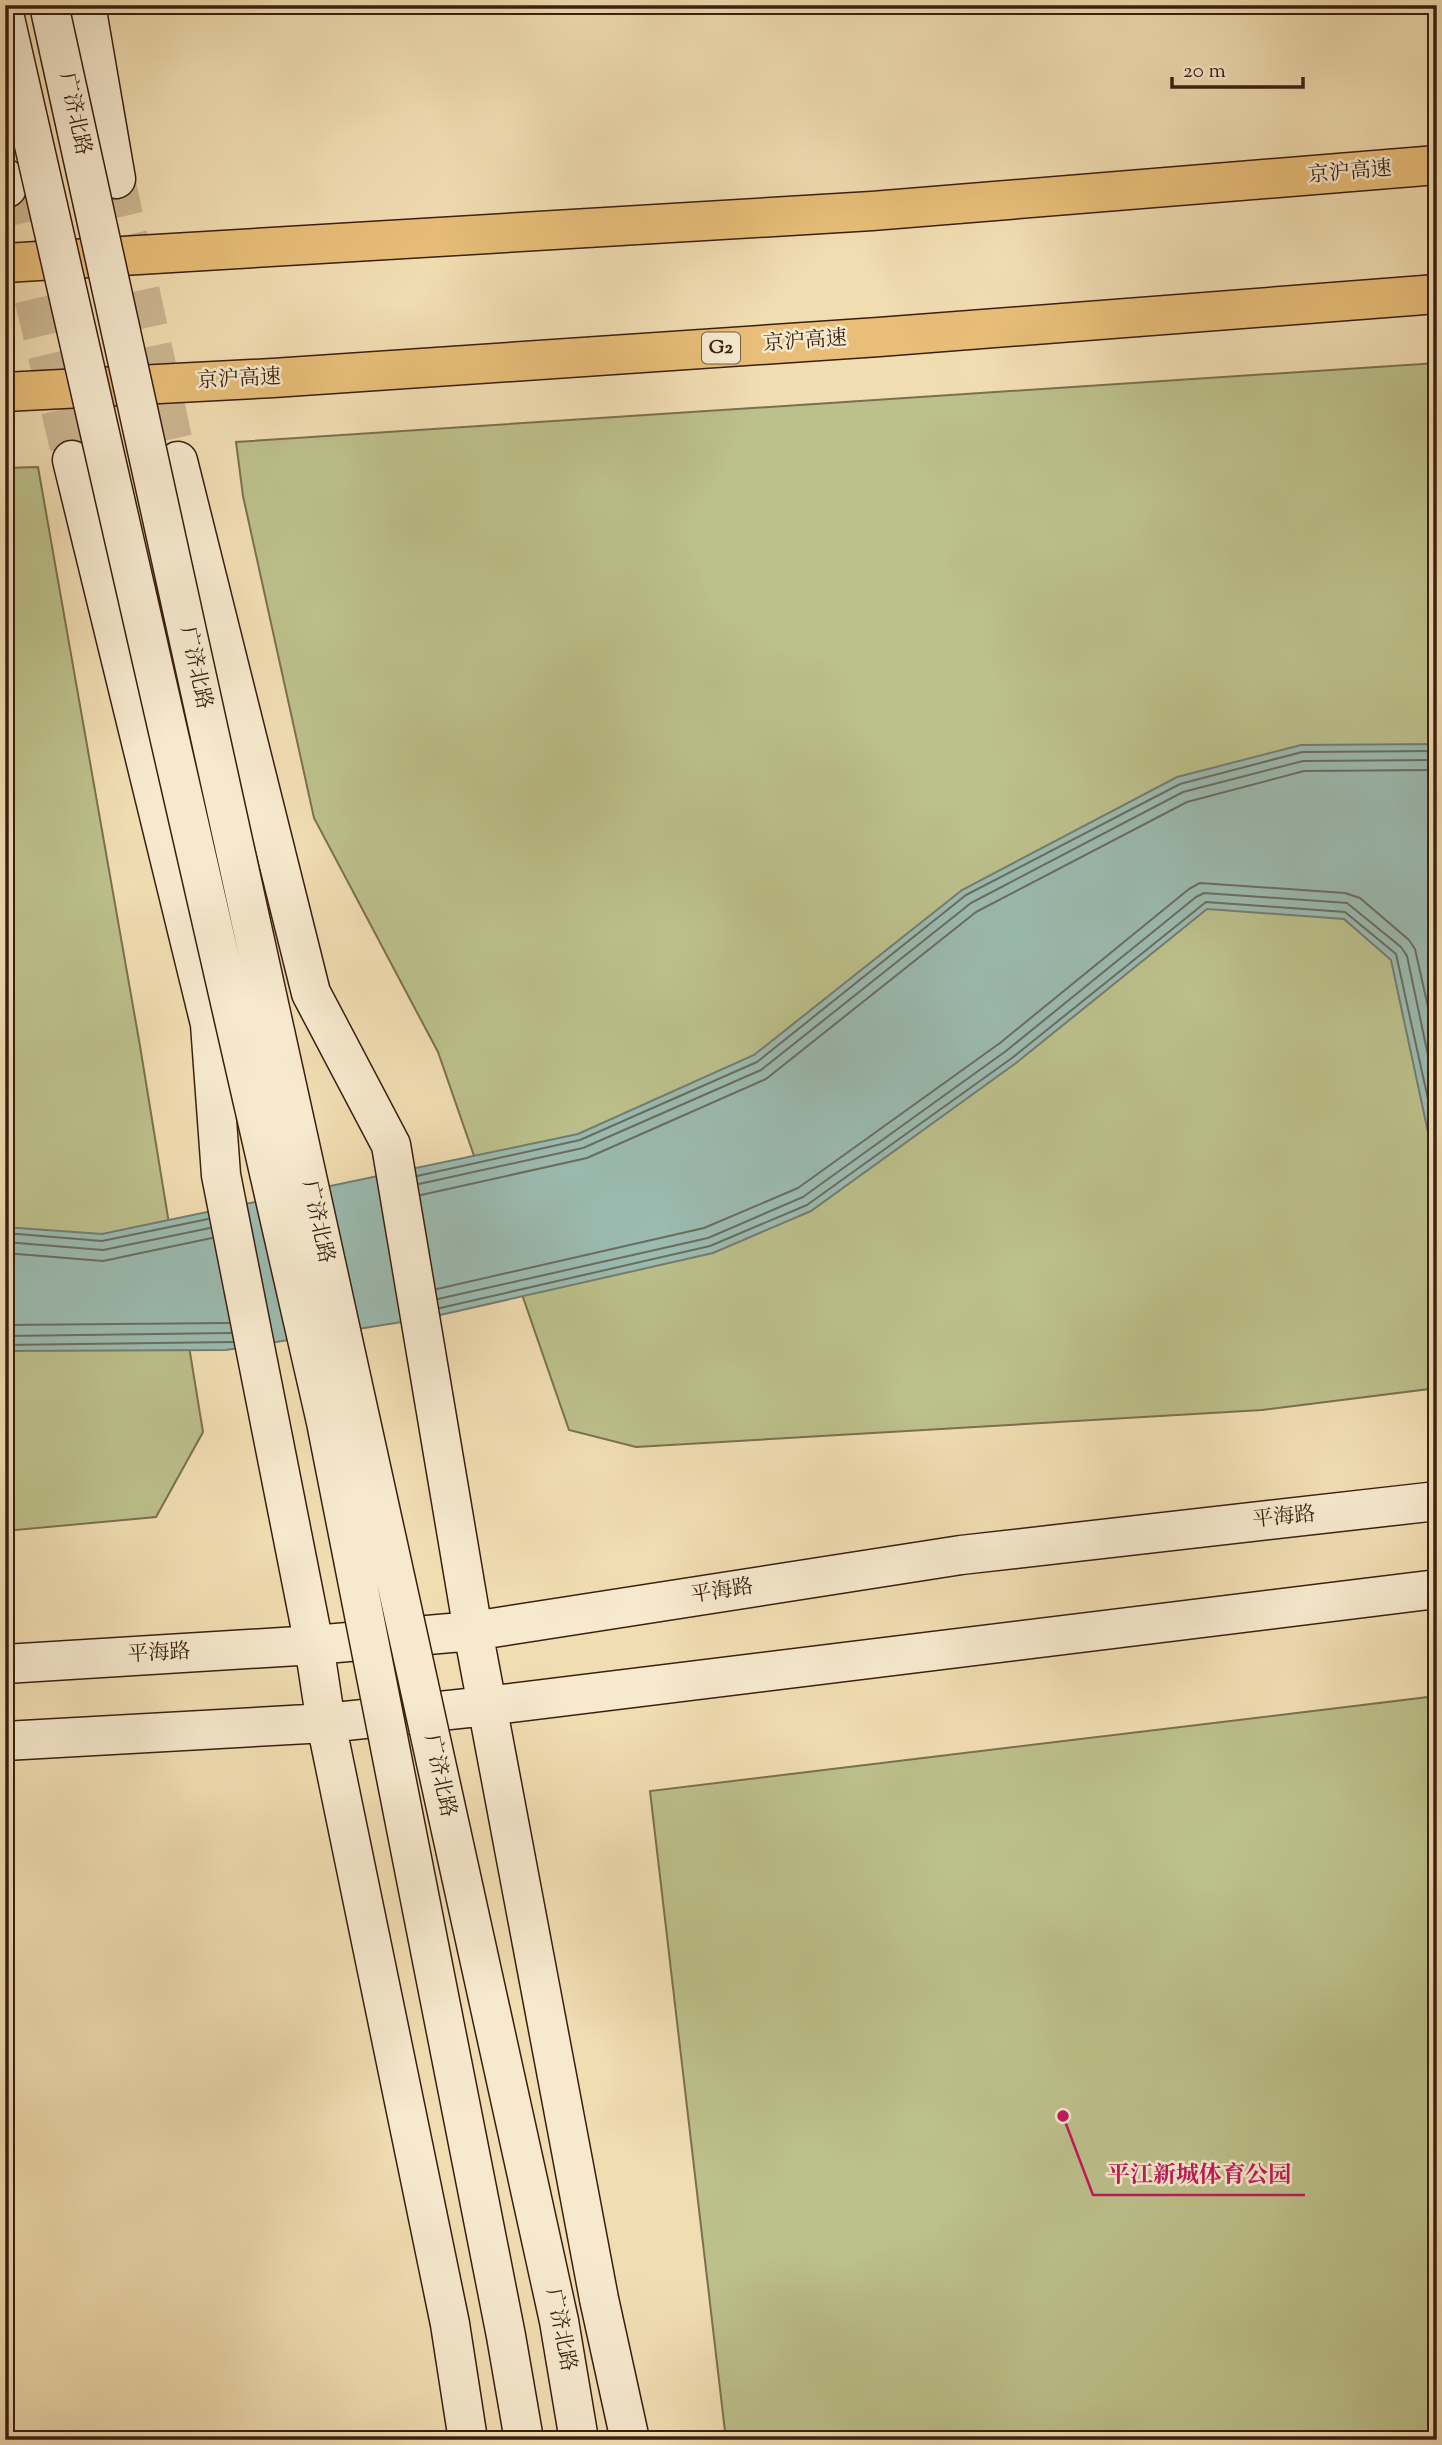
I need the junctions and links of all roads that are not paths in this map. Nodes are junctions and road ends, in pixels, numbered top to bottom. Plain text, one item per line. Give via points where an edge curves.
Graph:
1 (50, 5) edge
2 (86, 5) edge
3 (5, 18) edge
4 (1437, 166) edge
5 (116, 179) tunnel mouth
6 (5, 263) edge
7 (1437, 294) edge
8 (5, 392) edge
9 (72, 460) tunnel mouth
10 (178, 461) tunnel mouth
11 (1437, 1501) edge
12 (1437, 1589) edge
13 (473, 1631) junction
14 (313, 1645) junction
15 (5, 1664) edge
16 (486, 1706) junction
17 (326, 1723) junction
18 (5, 1741) edge
19 (468, 2440) edge
20 (524, 2440) edge
21 (579, 2440) edge
22 (630, 2440) edge

1 - 21 main road, 广济北路, bridge via 559,2321
2 - 5 main road
3 - 20 main road, 广济北路, bridge via 326,1422
4 - 6 highway, 京沪高速 via 872,211
7 - 8 highway, 京沪高速 / G2 via 879,337
9 - 14 main road via 210,1024 221,1175
10 - 13 main road via 311,993 391,1145
11 - 13 main road, 平海路 via 961,1555
12 - 16 main road
13 - 14 main road, 平海路
13 - 16 main road
14 - 15 main road, 平海路
14 - 17 main road
16 - 17 main road
16 - 22 main road
17 - 18 main road
17 - 19 main road via 450,2324

